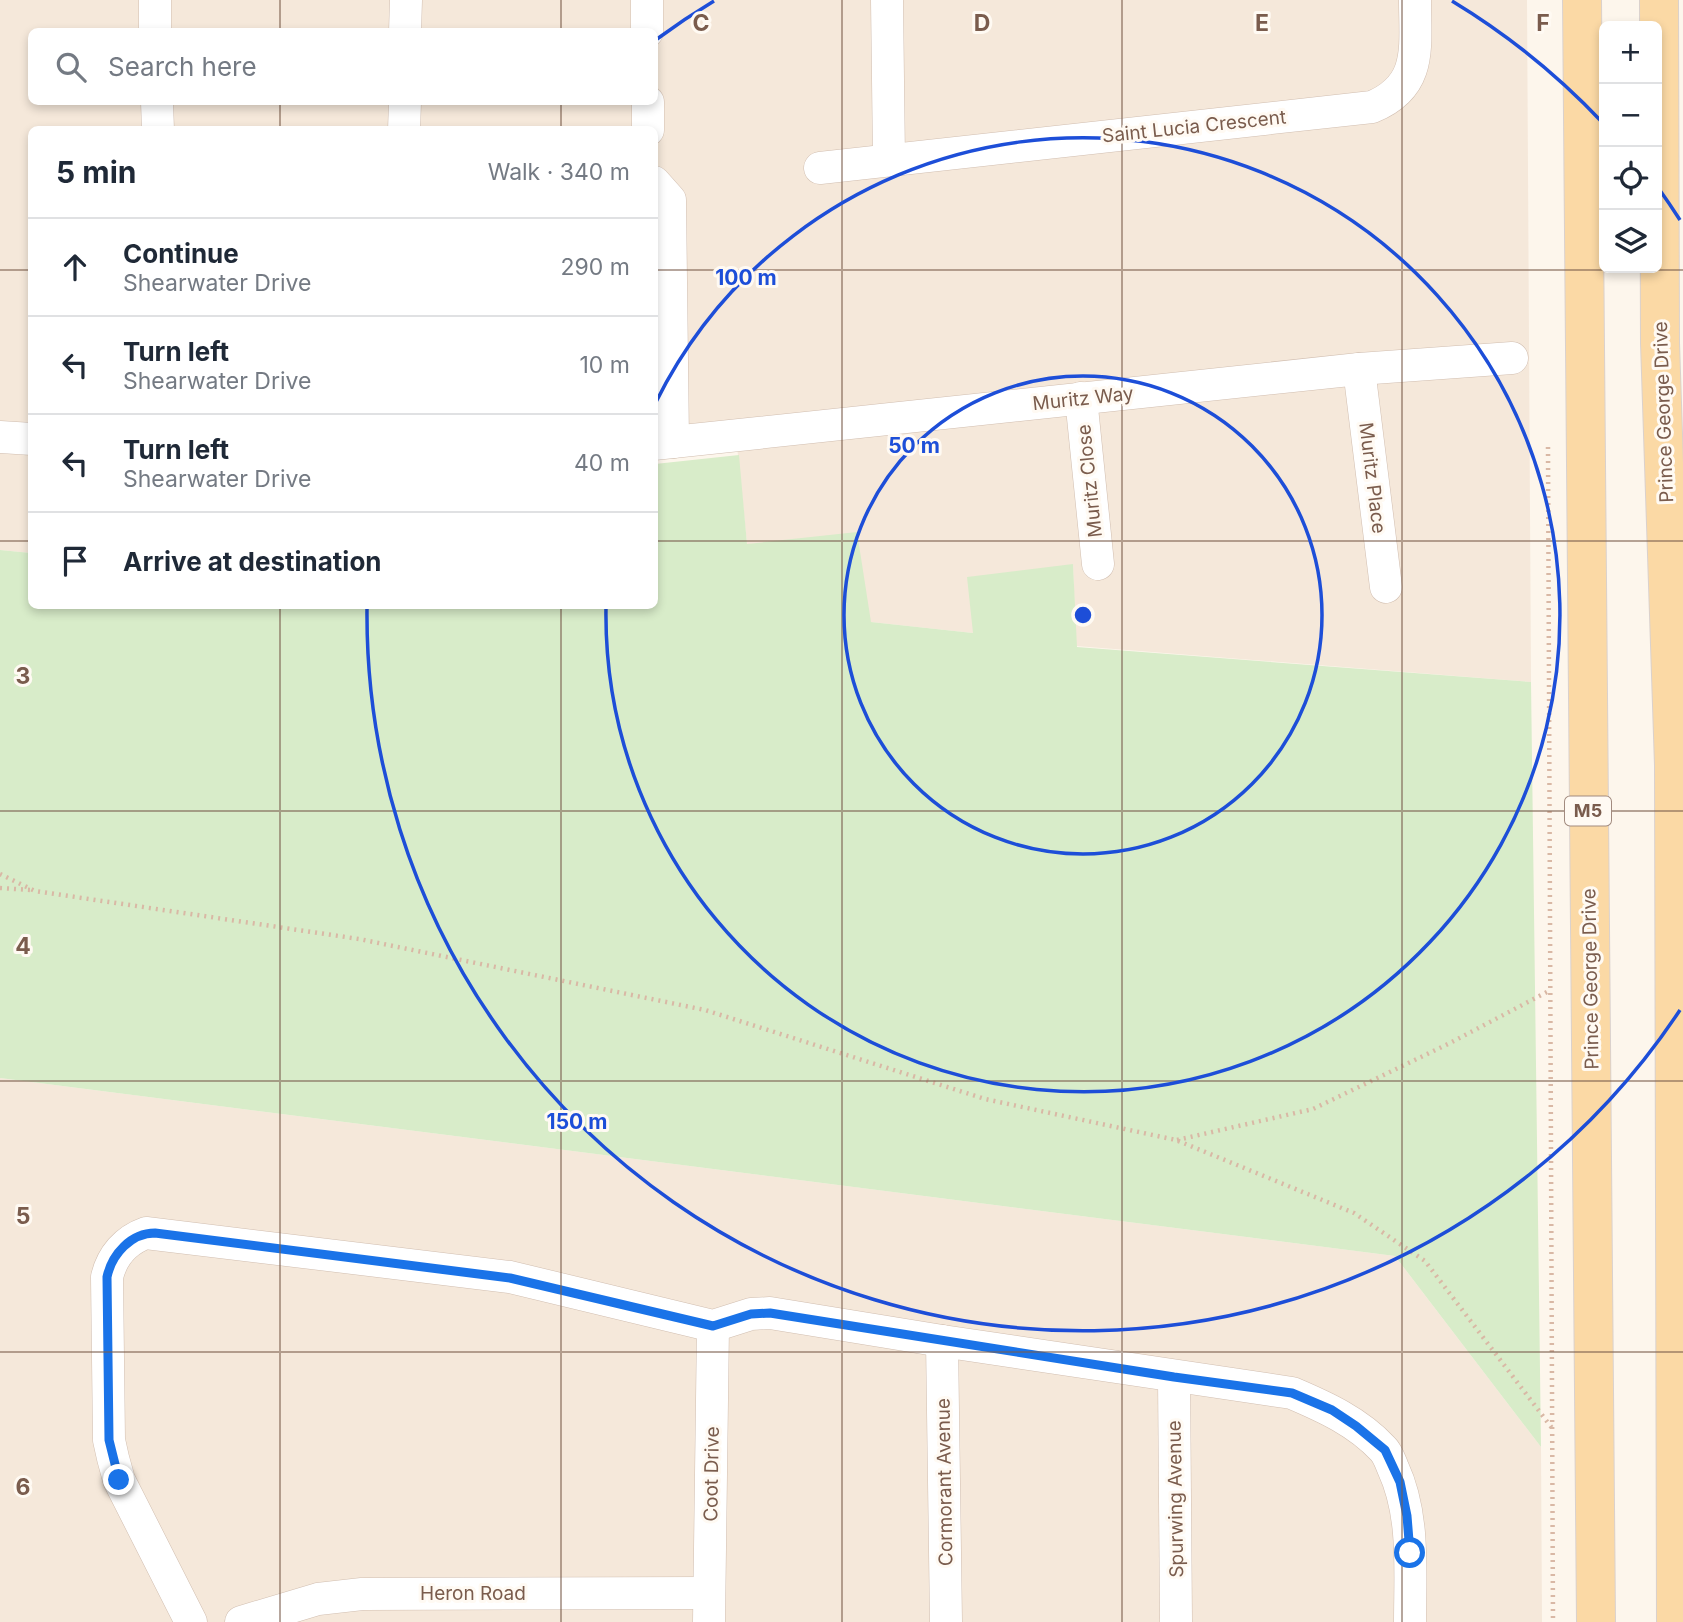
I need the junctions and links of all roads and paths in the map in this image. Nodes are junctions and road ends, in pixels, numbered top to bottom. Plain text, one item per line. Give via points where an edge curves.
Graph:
1 (155, 0) edge
2 (406, 0) edge
3 (647, 0) edge
4 (887, 0) edge
5 (1415, 0) edge
6 (1582, 0) edge
7 (1660, 0) edge
8 (155, 28) edge
9 (405, 28) edge
10 (648, 28) edge
11 (157, 105) edge
12 (405, 105) edge
13 (648, 105) edge
14 (158, 126) edge
15 (404, 126) edge
16 (648, 126) edge
17 (890, 159) junction
18 (820, 168) dead end
19 (658, 186) edge
20 (1512, 358) dead end
21 (1359, 369) junction
22 (1081, 398) junction
23 (0, 437) edge
24 (28, 439) edge
25 (664, 443) edge
26 (1548, 446) dead end
27 (1098, 564) dead end
28 (1387, 587) dead end
29 (0, 874) edge
30 (0, 888) edge
31 (35, 891) junction
32 (1549, 991) junction
33 (1176, 1140) junction
34 (713, 1326) junction
35 (942, 1341) junction
36 (1174, 1377) junction
37 (1552, 1428) junction
38 (709, 1608) edge
39 (322, 1611) edge
40 (191, 1622) edge
41 (241, 1622) edge
42 (946, 1622) edge
43 (1176, 1622) edge
44 (1410, 1622) edge
45 (1553, 1622) edge
46 (1596, 1622) edge
47 (1676, 1622) edge

1 - 8 street
2 - 9 street
3 - 10 street
4 - 17 street
5 - 17 street, Saint Lucia Crescent via 1415,45 1408,76 1399,91 1371,107
6 - 46 main road, Prince George Drive / M5
7 - 47 main road, Prince George Drive via 1660,343 1674,765
11 - 14 street
12 - 15 street
13 - 16 street
17 - 18 street, Saint Lucia Crescent
19 - 25 street via 670,200
20 - 21 street, Muritz Way
21 - 22 street, Muritz Way
21 - 28 street, Muritz Place
22 - 25 street, Muritz Way
22 - 27 street, Muritz Close
23 - 24 street
26 - 32 path
29 - 31 path
30 - 31 path
31 - 33 path via 359,939 705,1010 985,1099
32 - 33 path via 1313,1108
32 - 37 path
33 - 37 path via 1354,1213 1425,1261
34 - 35 street via 770,1313
34 - 38 street, Coot Drive
34 - 40 street via 510,1278 155,1233 139,1235 122,1247 107,1277 109,1440 119,1480
35 - 36 street
35 - 42 street, Cormorant Avenue
36 - 43 street, Spurwing Avenue
36 - 44 street via 1292,1393 1332,1410 1385,1450 1400,1482 1407,1516
37 - 45 path
38 - 39 street, Heron Road via 362,1594
39 - 41 street, Heron Road

